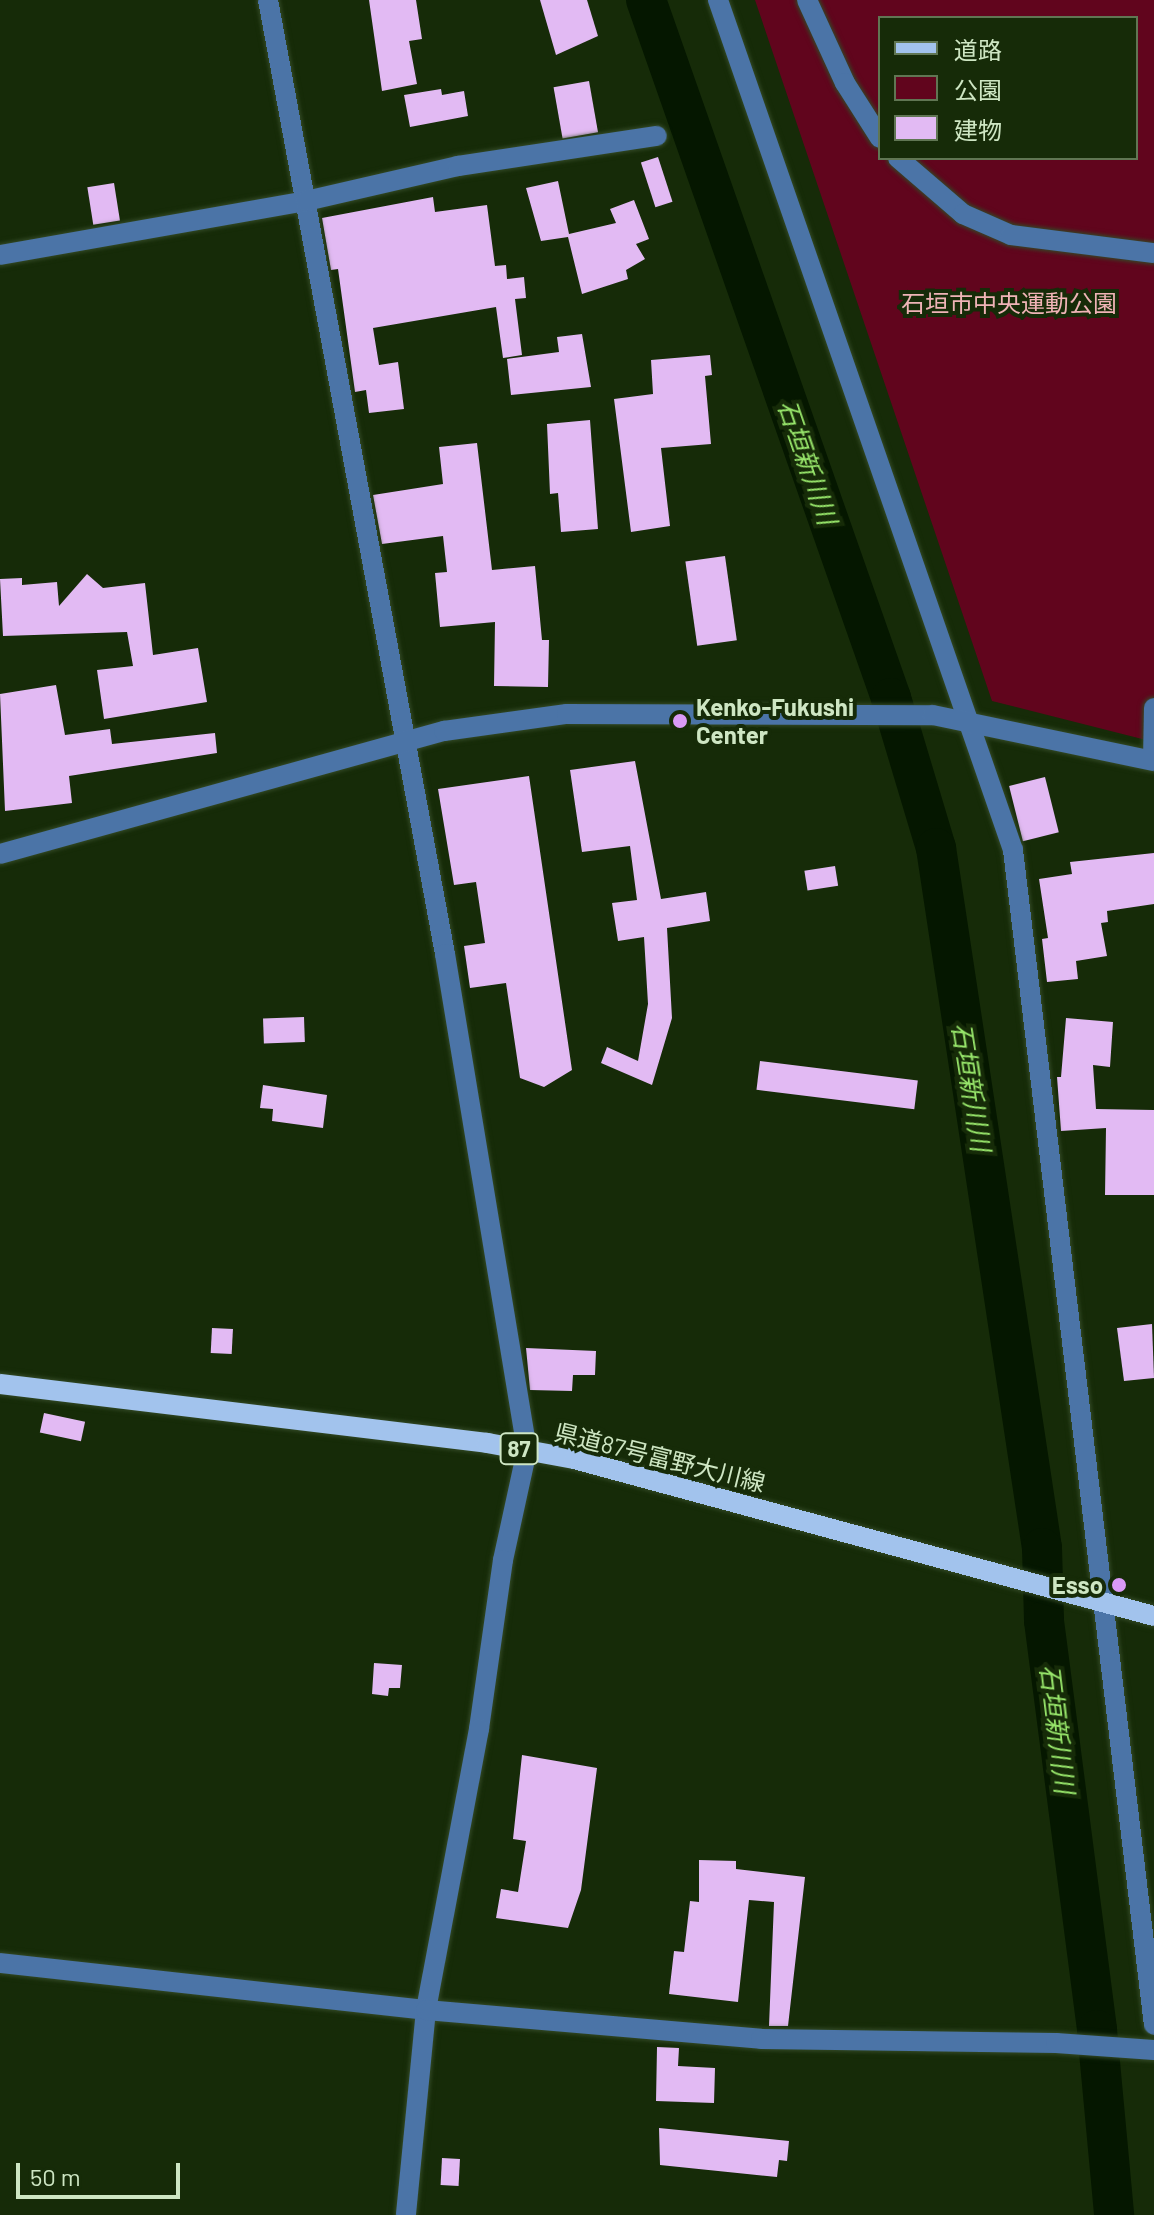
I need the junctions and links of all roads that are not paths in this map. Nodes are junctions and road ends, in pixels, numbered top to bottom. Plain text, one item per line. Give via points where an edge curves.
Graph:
1 (268, 0) edge
2 (718, 0) edge
3 (807, 0) edge
4 (878, 135) edge
5 (657, 136) dead end
6 (900, 160) edge
7 (306, 201) junction
8 (1154, 253) edge
9 (0, 255) edge
10 (1154, 708) edge
11 (972, 721) junction
12 (402, 743) junction
13 (1154, 760) edge
14 (0, 854) edge
15 (0, 1384) edge
16 (527, 1450) junction
17 (1104, 1601) junction
18 (1154, 1616) edge
19 (0, 1963) edge
20 (426, 2010) junction
21 (1154, 2025) edge
22 (1154, 2050) edge
23 (406, 2215) edge

1 - 7 street
2 - 11 street
3 - 4 street via 845,83
5 - 7 street via 458,166
6 - 8 street via 963,214 1011,235
7 - 9 street
7 - 12 street
10 - 13 street
11 - 12 street via 933,715 567,714 444,731
11 - 13 street
11 - 17 street via 1013,850
12 - 14 street
12 - 16 street via 445,954
15 - 16 main road, 県道87号富野大川線 / 87
16 - 17 main road, 県道87号富野大川線 / 87
16 - 20 street via 503,1560 479,1729
17 - 18 main road, 県道87号富野大川線 / 87
17 - 21 street
19 - 20 street
20 - 22 street via 761,2039 1056,2043
20 - 23 street

